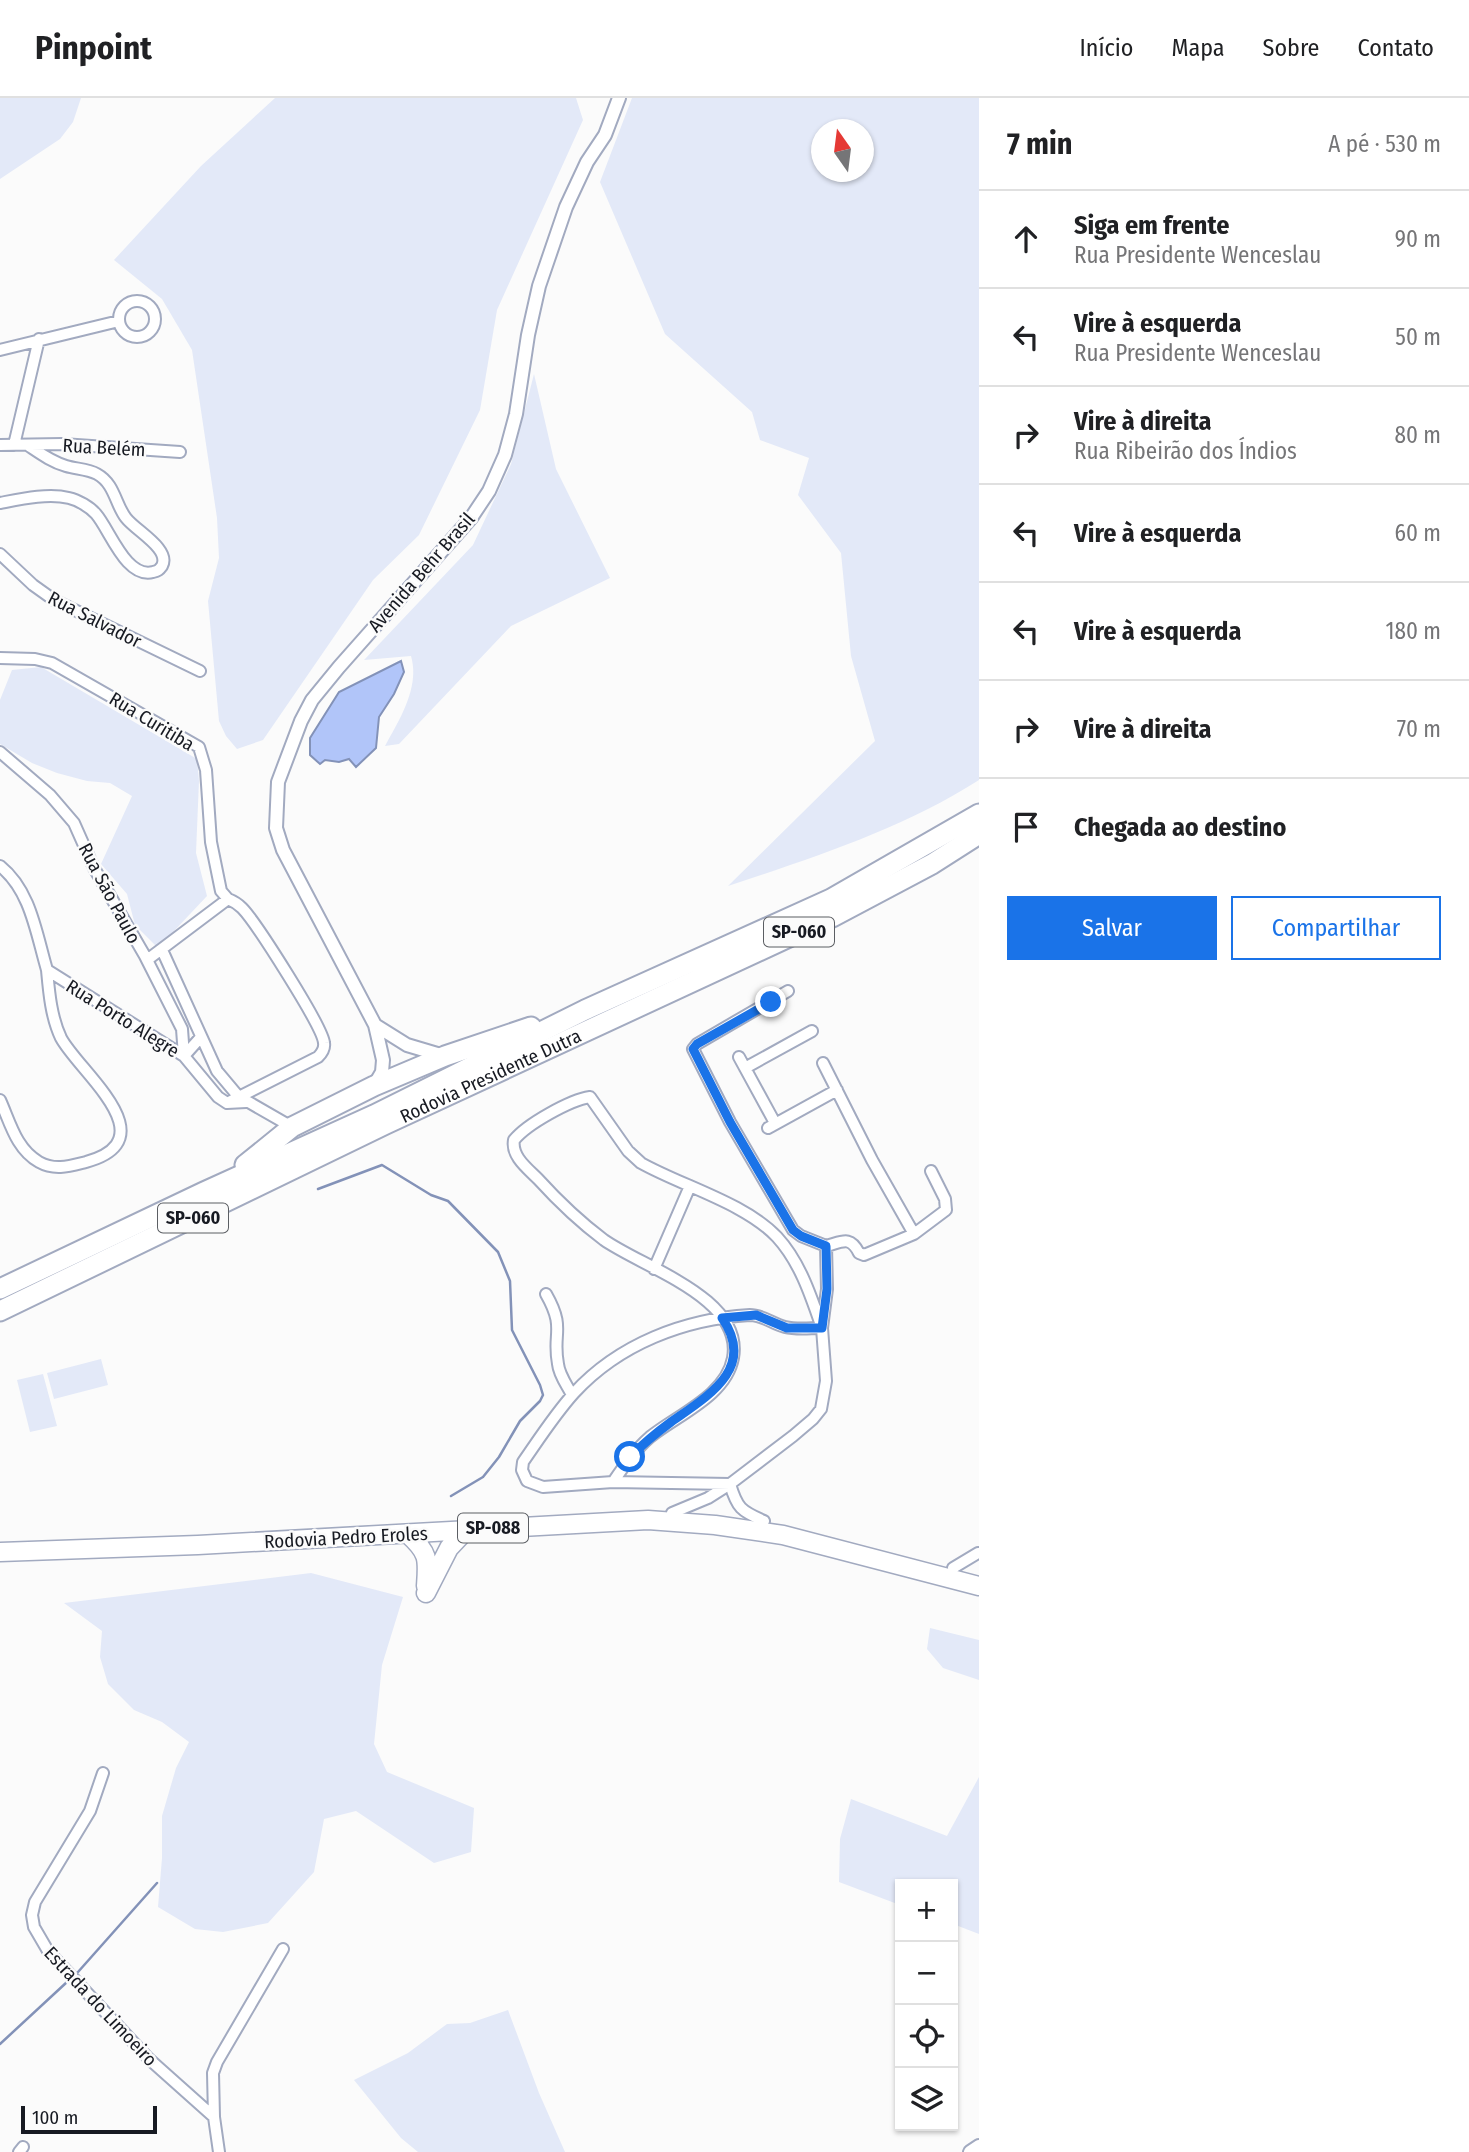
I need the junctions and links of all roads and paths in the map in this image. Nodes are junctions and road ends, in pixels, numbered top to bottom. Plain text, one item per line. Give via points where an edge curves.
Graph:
1 (619, 98) edge
2 (119, 321) dead end
3 (39, 339) junction
4 (0, 350) edge
5 (0, 445) edge
6 (14, 445) junction
7 (29, 446) junction
8 (180, 452) dead end
9 (0, 503) edge
10 (0, 554) edge
11 (0, 659) edge
12 (200, 671) dead end
13 (0, 752) edge
14 (979, 814) edge
15 (979, 834) edge
16 (0, 866) edge
17 (228, 899) junction
18 (162, 950) junction
19 (147, 960) junction
20 (47, 970) junction
21 (788, 991) dead end
22 (585, 1010) junction
23 (374, 1025) junction
24 (812, 1031) dead end
25 (201, 1037) junction
26 (184, 1056) junction
27 (445, 1056) junction
28 (739, 1057) dead end
29 (823, 1063) dead end
30 (745, 1068) junction
31 (374, 1086) junction
32 (837, 1090) junction
33 (242, 1099) junction
34 (0, 1100) edge
35 (292, 1128) junction
36 (931, 1171) dead end
37 (690, 1186) junction
38 (210, 1191) junction
39 (914, 1234) junction
40 (826, 1246) junction
41 (654, 1269) junction
42 (0, 1289) edge
43 (546, 1294) dead end
44 (0, 1311) edge
45 (722, 1318) junction
46 (822, 1328) junction
47 (572, 1395) junction
48 (613, 1482) junction
49 (730, 1484) junction
50 (672, 1513) junction
51 (764, 1521) junction
52 (466, 1530) junction
53 (408, 1534) junction
54 (0, 1545) edge
55 (0, 1552) edge
56 (979, 1553) edge
57 (953, 1568) junction
58 (979, 1574) edge
59 (979, 1586) edge
60 (103, 1773) dead end
61 (283, 1949) dead end
62 (214, 2118) junction
63 (979, 2146) edge
64 (219, 2152) edge
65 (971, 2152) edge

1 - 23 street, Avenida Behr Brasil via 605,135 574,190 539,286 516,414 505,456 489,491 471,518 312,700 278,782 276,828 284,850
2 - 3 street
3 - 4 street
3 - 6 street
5 - 6 street
6 - 7 street
7 - 8 street, Rua Belém
7 - 9 street via 108,483 127,520 160,549 163,565 151,573 138,568 118,551 97,515 70,498
10 - 12 street, Rua Salvador via 54,600
11 - 17 street, Rua Curitiba via 52,663 199,747 206,770 211,842 221,891
13 - 19 street, Rua São Paulo via 50,794 74,823 94,868
14 - 22 highway, Rodovia Presidente Dutra / SP-060 via 831,899
15 - 44 highway, Rodovia Presidente Dutra / SP-060 via 832,917 386,1124
16 - 20 street, Rua Porto Alegre via 26,897
17 - 18 street
17 - 33 street via 241,906 257,927 325,1045 318,1057
18 - 19 street
18 - 25 street, Rua São Paulo
19 - 26 street, Rua São Paulo via 182,1029
20 - 26 street, Rua Porto Alegre
20 - 34 street via 58,1031 114,1105 119,1137 93,1160 53,1168 25,1151
21 - 40 street via 693,1049 793,1230
22 - 27 highway
22 - 38 highway, Rodovia Presidente Dutra / SP-060
23 - 27 street via 407,1045
23 - 31 street, Avenida Behr Brasil via 383,1060
24 - 30 street
25 - 26 street
25 - 33 street, Rua São Paulo via 217,1071
26 - 33 street, Rua Porto Alegre via 218,1097 227,1103
27 - 31 highway
28 - 30 street
29 - 32 street
30 - 32 street via 771,1125
31 - 35 highway
32 - 39 street
33 - 35 street
35 - 38 highway
36 - 39 street via 946,1210
37 - 41 street
37 - 41 street via 641,1163 587,1097 521,1131 514,1140 520,1160 559,1201 607,1242
37 - 46 street via 760,1221 778,1238 807,1285
38 - 42 highway, Rodovia Presidente Dutra / SP-060
39 - 40 street via 864,1255 850,1241
40 - 46 street
41 - 45 street via 707,1300
43 - 47 street via 559,1322 558,1367
45 - 46 street via 756,1315 787,1328
45 - 47 street via 647,1339 607,1364
45 - 48 street via 734,1340 727,1376 650,1438
46 - 49 street via 826,1381 821,1409
47 - 48 street via 523,1462 524,1477 543,1486
48 - 49 street
49 - 50 street via 708,1499
49 - 51 street via 745,1513
50 - 51 highway, Rodovia Pedro Eroles / SP-088
50 - 54 highway, Rodovia Pedro Eroles / SP-088
51 - 57 highway, Rodovia Pedro Eroles / SP-088
52 - 53 highway, Rodovia Pedro Eroles / SP-088
52 - 53 highway via 449,1548 426,1593 428,1562
52 - 59 highway, Rodovia Pedro Eroles / SP-088 via 648,1520 715,1525 809,1541
53 - 55 highway, Rodovia Pedro Eroles / SP-088
56 - 57 street
57 - 58 highway, Rodovia Pedro Eroles / SP-088
60 - 62 street, Estrada do Limoeiro via 90,1811 35,1902 34,1927 48,1951 149,2059
61 - 62 street via 217,2062
62 - 64 street
63 - 65 street

